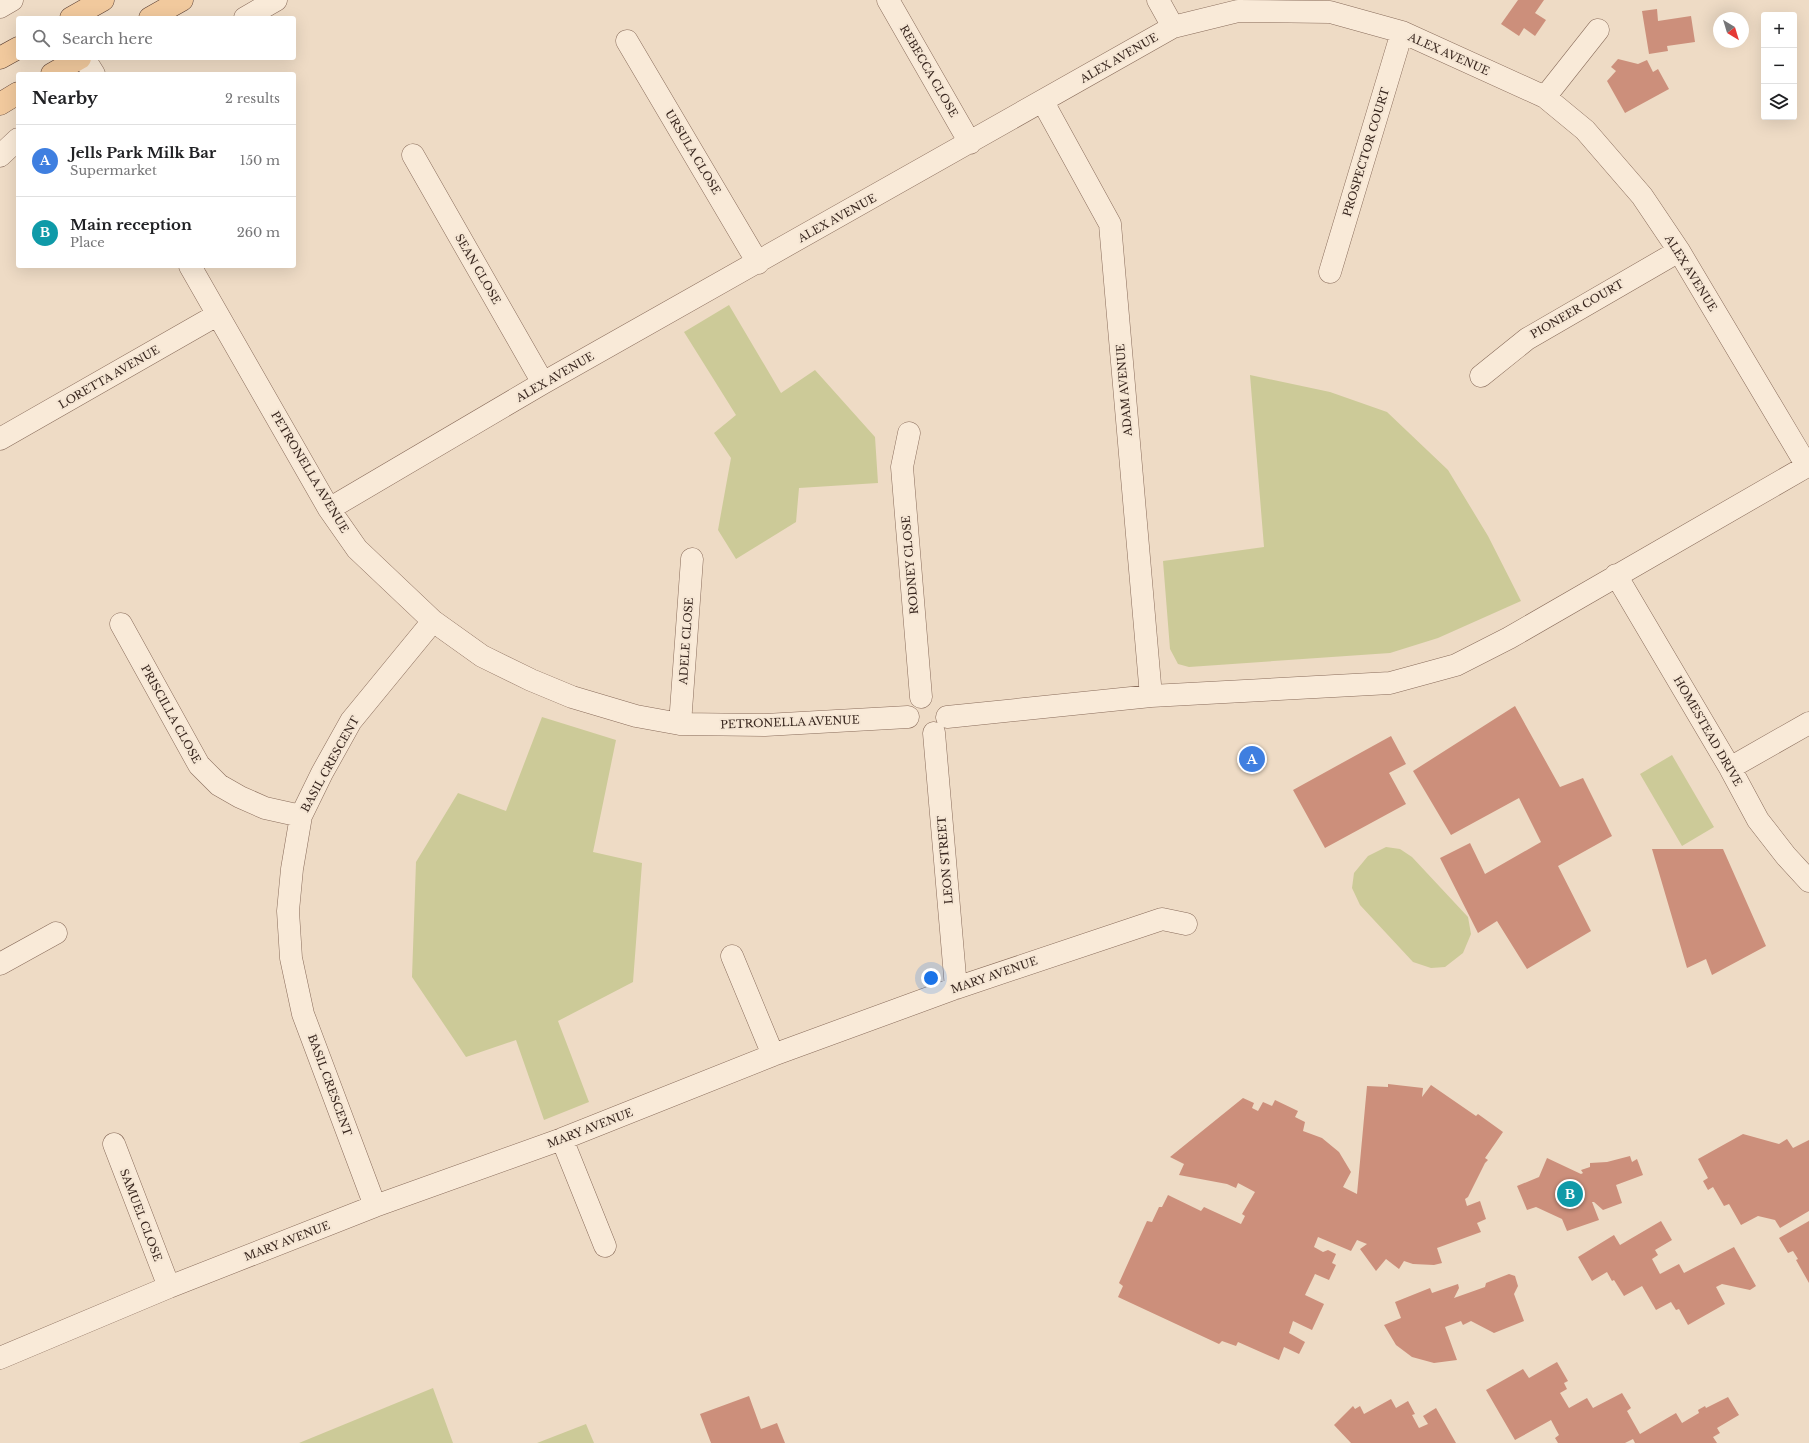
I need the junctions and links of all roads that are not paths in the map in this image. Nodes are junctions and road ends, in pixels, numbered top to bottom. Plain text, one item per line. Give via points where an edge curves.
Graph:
1 (103, 0) edge
2 (182, 0) edge
3 (276, 0) edge
4 (888, 0) edge
5 (1158, 0) edge
6 (1331, 6) edge
7 (75, 16) edge
8 (154, 16) edge
9 (248, 16) edge
10 (1173, 27) junction
11 (1598, 30) dead end
12 (1402, 32) junction
13 (627, 41) dead end
14 (16, 49) edge
15 (0, 58) edge
16 (69, 65) edge
17 (88, 72) edge
18 (16, 94) edge
19 (1545, 97) junction
20 (1042, 102) junction
21 (0, 104) edge
22 (16, 141) edge
23 (970, 143) junction
24 (413, 155) dead end
25 (0, 156) edge
26 (1679, 251) junction
27 (758, 263) junction
28 (191, 268) edge
29 (1330, 272) dead end
30 (218, 315) junction
31 (1481, 376) dead end
32 (544, 384) junction
33 (910, 433) dead end
34 (0, 439) edge
35 (1808, 466) edge
36 (330, 509) junction
37 (692, 559) dead end
38 (1616, 575) junction
39 (433, 621) junction
40 (121, 624) dead end
41 (921, 696) junction
42 (1151, 696) junction
43 (908, 717) junction
44 (1809, 723) edge
45 (680, 724) junction
46 (941, 725) junction
47 (1730, 768) junction
48 (301, 816) junction
49 (1809, 881) edge
50 (1186, 924) dead end
51 (56, 933) dead end
52 (732, 956) dead end
53 (0, 964) edge
54 (956, 988) junction
55 (773, 1055) junction
56 (562, 1139) junction
57 (114, 1144) dead end
58 (375, 1206) junction
59 (605, 1246) dead end
60 (169, 1287) junction
61 (0, 1358) edge

1 - 7 main road
2 - 8 main road
3 - 9 street
4 - 23 street, REBECCA CLOSE
5 - 10 street
6 - 10 street, ALEX AVENUE via 1238,10
6 - 12 street, ALEX AVENUE
10 - 20 street, ALEX AVENUE
11 - 19 street
12 - 19 street, ALEX AVENUE
12 - 29 street, PROSPECTOR COURT
13 - 27 street, URSULA CLOSE
14 - 15 main road
16 - 17 street
18 - 21 main road
19 - 26 street, ALEX AVENUE via 1585,130 1642,196
20 - 23 street, ALEX AVENUE
20 - 42 street, ADAM AVENUE via 1110,224
22 - 25 street
23 - 27 street, ALEX AVENUE
24 - 32 street, SEAN CLOSE
26 - 31 street, PIONEER COURT via 1527,339
26 - 35 street, ALEX AVENUE
27 - 32 street, ALEX AVENUE
28 - 30 street, PETRONELLA AVENUE
30 - 34 street, LORETTA AVENUE
30 - 36 street, PETRONELLA AVENUE
32 - 36 street, ALEX AVENUE
33 - 41 street, RODNEY CLOSE via 902,467
35 - 38 street
36 - 39 street, PETRONELLA AVENUE via 357,549
37 - 45 street, ADELE CLOSE
38 - 42 street via 1509,638 1456,665 1390,683
38 - 47 street, HOMESTEAD DRIVE
39 - 45 street, PETRONELLA AVENUE via 482,656 530,680 572,697 636,716
39 - 48 street, BASIL CRESCENT via 351,721
40 - 48 street, PRISCILLA CLOSE via 199,765 219,785 240,797 265,808
41 - 43 street via 909,708
41 - 46 street via 928,695 940,700 944,705
42 - 46 street
43 - 45 street, PETRONELLA AVENUE via 765,725
43 - 46 street via 917,731 923,734
44 - 47 street
46 - 54 street, LEON STREET
47 - 49 street, HOMESTEAD DRIVE via 1758,820
48 - 58 street, BASIL CRESCENT via 288,911 291,958 303,1014
50 - 54 street, MARY AVENUE via 1162,919
51 - 53 street
52 - 55 street
54 - 55 street, MARY AVENUE
55 - 56 street, MARY AVENUE
56 - 58 street, MARY AVENUE
56 - 59 street
57 - 60 street, SAMUEL CLOSE
58 - 60 street, MARY AVENUE
60 - 61 street, MARY AVENUE

